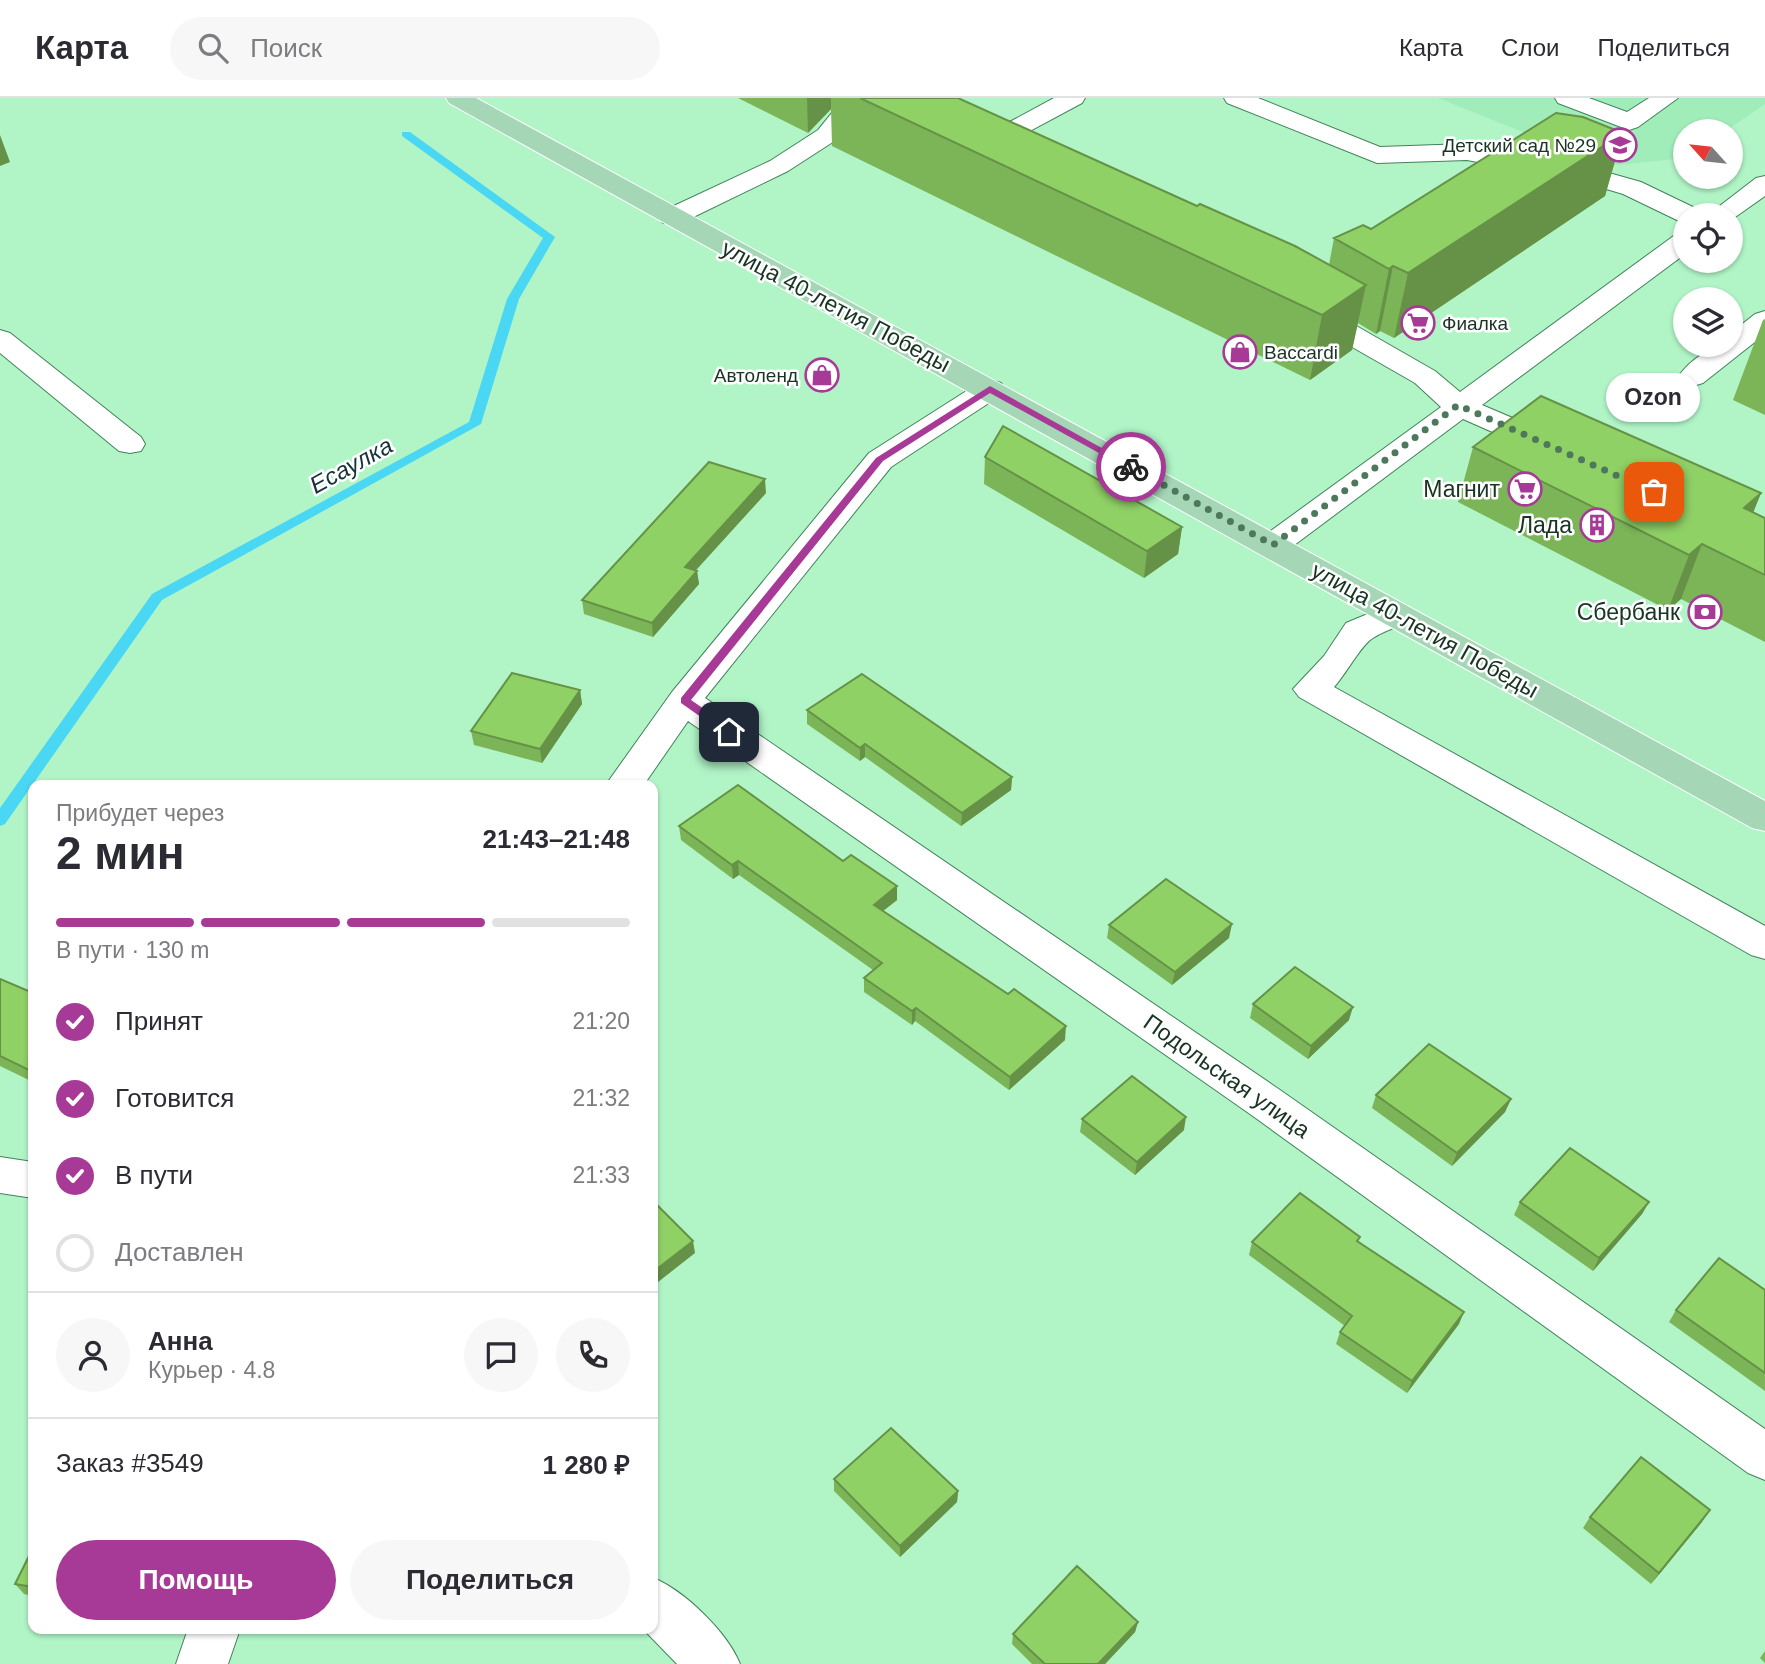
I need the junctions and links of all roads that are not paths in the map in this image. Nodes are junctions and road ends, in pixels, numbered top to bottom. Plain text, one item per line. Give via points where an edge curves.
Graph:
1 (458, 98) edge
2 (857, 98) edge
3 (1073, 98) edge
4 (1236, 98) edge
5 (1567, 98) edge
6 (1666, 98) edge
7 (947, 139) edge
8 (971, 153) junction
9 (1524, 163) junction
10 (996, 164) edge
11 (1765, 184) edge
12 (1489, 186) edge
13 (1738, 203) edge
14 (1673, 208) edge
15 (672, 217) junction
16 (1673, 251) edge
17 (1327, 286) edge
18 (1765, 320) edge
19 (0, 339) edge
20 (1693, 377) dead end
21 (990, 389) junction
22 (1458, 405) junction
23 (130, 444) dead end
24 (1581, 460) edge
25 (1273, 545) junction
26 (1394, 614) junction
27 (684, 701) junction
28 (627, 780) edge
29 (1765, 818) edge
30 (1765, 944) edge
31 (0, 1175) edge
32 (28, 1179) edge
33 (1765, 1457) edge
34 (658, 1608) edge
35 (212, 1634) edge
36 (202, 1664) edge
37 (714, 1664) edge

1 - 15 main road, улица 40-летия Победы
2 - 15 street via 827,135 779,166
3 - 8 street
4 - 9 street via 1377,155 1467,152
5 - 6 street via 1629,122
7 - 8 street
8 - 10 street
9 - 12 street
9 - 14 street via 1551,164 1632,188
11 - 13 street
15 - 21 main road, улица 40-летия Победы
16 - 22 street
17 - 22 street via 1289,300 1425,377
18 - 20 street
19 - 23 street
21 - 25 main road, улица 40-летия Победы
21 - 27 street via 880,460
22 - 24 street
22 - 25 street
25 - 26 main road, улица 40-летия Победы
26 - 29 main road, улица 40-летия Победы
26 - 30 street via 1358,631 1311,690
27 - 28 street
27 - 33 street, Подольская улица via 1265,1102
31 - 32 street
34 - 37 street
35 - 36 street

